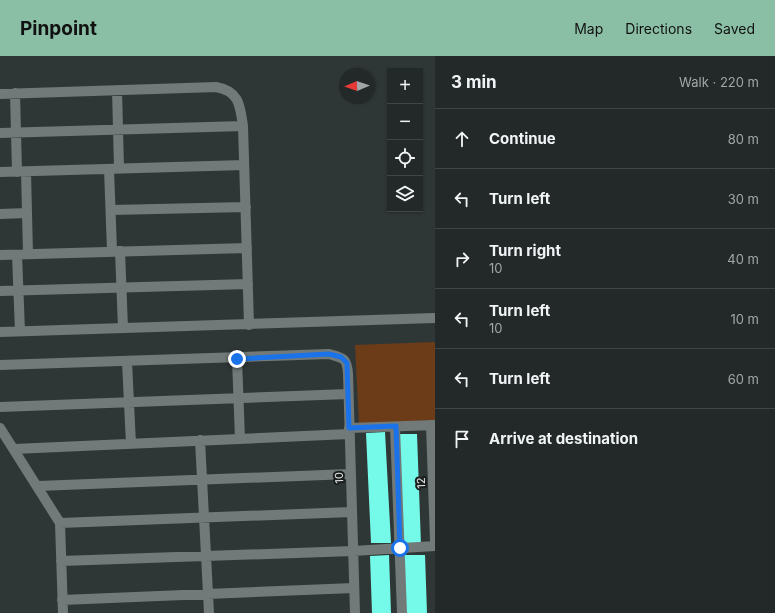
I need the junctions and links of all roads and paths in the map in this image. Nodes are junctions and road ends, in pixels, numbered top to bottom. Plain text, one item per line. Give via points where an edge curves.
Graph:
1 (117, 90) junction
2 (15, 93) junction
3 (0, 94) edge
4 (243, 126) junction
5 (118, 129) junction
6 (16, 132) junction
7 (0, 133) edge
8 (244, 165) junction
9 (114, 169) junction
10 (0, 172) edge
11 (21, 172) junction
12 (246, 207) junction
13 (111, 210) junction
14 (27, 213) junction
15 (0, 214) edge
16 (247, 248) junction
17 (116, 251) junction
18 (0, 255) edge
19 (23, 255) junction
20 (248, 284) junction
21 (121, 287) junction
22 (18, 290) junction
23 (0, 291) edge
24 (435, 318) edge
25 (249, 325) junction
26 (122, 328) junction
27 (20, 331) junction
28 (0, 332) edge
29 (237, 359) junction
30 (127, 362) junction
31 (0, 365) edge
32 (348, 394) junction
33 (239, 398) junction
34 (129, 402) junction
35 (0, 407) edge
36 (433, 425) edge
37 (396, 426) junction
38 (0, 428) edge
39 (349, 431) junction
40 (240, 439) junction
41 (200, 440) junction
42 (131, 444) junction
43 (14, 449) junction
44 (350, 474) junction
45 (202, 479) junction
46 (38, 486) junction
47 (352, 512) junction
48 (203, 518) junction
49 (60, 523) junction
50 (435, 541) edge
51 (435, 546) edge
52 (400, 548) junction
53 (353, 551) junction
54 (206, 556) junction
55 (61, 560) junction
56 (354, 588) junction
57 (208, 594) junction
58 (62, 600) junction
59 (62, 613) edge
60 (209, 613) edge
61 (355, 613) edge
62 (402, 613) edge

1 - 2 street
1 - 4 street via 224,88 237,98
1 - 5 street
2 - 3 street
2 - 6 street
4 - 5 street
4 - 8 street
5 - 6 street
5 - 9 street
6 - 7 street
6 - 11 street
8 - 9 street
8 - 12 street
9 - 11 street
9 - 13 street
10 - 11 street
11 - 14 street
12 - 13 street
12 - 16 street
13 - 17 street
14 - 15 street
14 - 19 street
16 - 17 street
16 - 20 street
17 - 19 street
17 - 21 street
18 - 19 street
19 - 22 street
20 - 21 street
20 - 25 street
21 - 22 street
21 - 26 street
22 - 23 street
22 - 27 street
24 - 25 street
25 - 26 street
26 - 27 street
27 - 28 street
29 - 30 street
29 - 32 street, 10 via 329,354 341,357 347,363
29 - 33 street
30 - 31 street
30 - 34 street
32 - 33 street
32 - 39 street, 10
33 - 34 street
33 - 40 street
34 - 35 street
34 - 42 street
36 - 37 street
36 - 50 street, 12
37 - 39 street
37 - 52 street
38 - 43 street
39 - 40 street
39 - 44 street, 10
40 - 41 street
41 - 42 street
41 - 45 street
42 - 43 street
43 - 46 street
44 - 45 street
44 - 47 street, 10
45 - 46 street
45 - 48 street
46 - 49 street
47 - 48 street
47 - 53 street, 10
48 - 49 street
48 - 54 street
49 - 55 street
51 - 52 street
52 - 53 street
52 - 62 street
53 - 54 street
53 - 56 street, 10
54 - 55 street
54 - 57 street
55 - 58 street
56 - 57 street
56 - 61 street, 10
57 - 58 street
57 - 60 street
58 - 59 street

